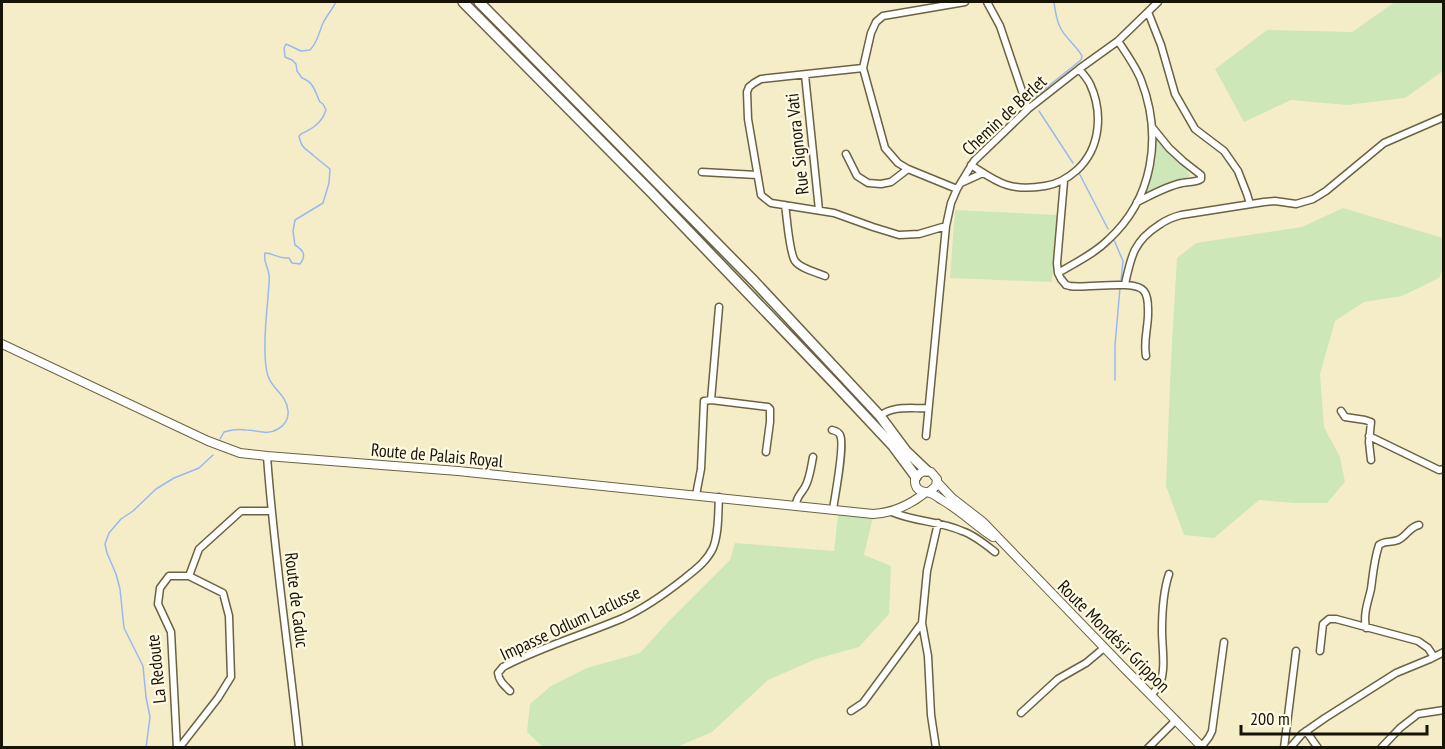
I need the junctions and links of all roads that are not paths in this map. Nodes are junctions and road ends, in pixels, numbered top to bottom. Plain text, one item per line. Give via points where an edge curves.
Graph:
1 (463, 2) edge
2 (479, 2) edge
3 (965, 2) edge
4 (987, 2) edge
5 (1158, 2) edge
6 (1148, 12) junction
7 (1118, 40) junction
8 (863, 68) junction
9 (1079, 69) junction
10 (805, 75) junction
11 (1028, 109) junction
12 (1443, 117) edge
13 (1152, 126) junction
14 (846, 154) dead end
15 (971, 165) junction
16 (908, 169) junction
17 (702, 172) dead end
18 (983, 173) junction
19 (757, 175) junction
20 (1064, 181) junction
21 (959, 186) junction
22 (1137, 202) junction
23 (1250, 204) junction
24 (785, 205) junction
25 (819, 210) junction
26 (946, 226) junction
27 (1058, 273) junction
28 (825, 276) dead end
29 (1125, 284) junction
30 (719, 307) dead end
31 (2, 344) edge
32 (1146, 356) dead end
33 (708, 400) junction
34 (928, 408) junction
35 (1341, 411) dead end
36 (880, 416) junction
37 (832, 430) dead end
38 (926, 436) dead end
39 (1370, 436) junction
40 (891, 444) junction
41 (766, 452) dead end
42 (267, 456) junction
43 (813, 457) dead end
44 (1371, 460) dead end
45 (1443, 469) edge
46 (927, 471) junction
47 (916, 482) junction
48 (937, 482) junction
49 (928, 492) junction
50 (696, 495) junction
51 (719, 497) junction
52 (795, 505) junction
53 (833, 509) junction
54 (271, 511) junction
55 (892, 512) junction
56 (938, 524) junction
57 (1419, 525) dead end
58 (1004, 545) junction
59 (995, 552) dead end
60 (1169, 574) dead end
61 (189, 576) junction
62 (922, 623) junction
63 (1366, 628) junction
64 (1224, 642) dead end
65 (1104, 648) junction
66 (1296, 651) dead end
67 (1320, 651) dead end
68 (1443, 652) edge
69 (1434, 657) junction
70 (510, 691) dead end
71 (1151, 695) junction
72 (1443, 710) edge
73 (851, 711) dead end
74 (1021, 713) dead end
75 (1176, 720) junction
76 (1306, 731) junction
77 (178, 747) edge
78 (299, 747) edge
79 (936, 747) edge
80 (1148, 747) edge
81 (1202, 747) edge
82 (1284, 747) edge
83 (1290, 747) edge
84 (1318, 747) edge
85 (1381, 747) edge

1 - 40 highway
2 - 36 highway via 754,281
3 - 8 street via 883,16 871,33
4 - 11 street via 1000,26
5 - 6 street, Chemin de Berlet
6 - 7 street, Chemin de Berlet
6 - 23 street via 1175,94 1196,129 1224,151 1238,171
7 - 9 street, Chemin de Berlet
7 - 13 street via 1141,79
8 - 10 street
8 - 16 street via 885,148 898,164
9 - 11 street, Chemin de Berlet
9 - 20 street via 1094,94 1099,125 1087,161
10 - 19 street via 761,80 749,87 748,119
10 - 25 street, Rue Signora Vati
11 - 15 street, Chemin de Berlet
12 - 23 street via 1384,143 1313,199 1296,204
13 - 22 street via 1151,165
13 - 22 street via 1201,179 1161,190
14 - 16 street via 857,176 868,183 891,182
15 - 18 street
15 - 21 street, Chemin de Berlet
16 - 21 street
17 - 19 street
18 - 20 street via 998,182 1022,188
18 - 21 street
19 - 24 street via 761,195 771,203
20 - 27 street
21 - 26 street, Chemin de Berlet
22 - 27 street via 1126,222 1107,242
23 - 29 street via 1175,216 1162,223 1137,244
24 - 25 street
24 - 28 street via 795,261
25 - 26 street via 899,235
26 - 34 street, Chemin de Berlet
27 - 29 street via 1066,285 1075,287
29 - 32 street via 1143,289 1147,297
30 - 33 street
31 - 42 main road, Route de Palais Royal via 208,441 240,453
33 - 41 street via 768,407
33 - 50 street
34 - 36 street via 894,409
34 - 38 street, Chemin de Berlet
35 - 39 street via 1348,418 1369,421
36 - 40 highway via 878,424
36 - 46 highway
37 - 53 street via 839,433 842,443
39 - 44 street
39 - 45 street
40 - 47 highway
42 - 50 main road, Route de Palais Royal
42 - 54 street, Route de Caduc
43 - 52 street via 807,483
46 - 47 main road via 921,472
46 - 48 main road via 934,474
47 - 49 main road via 921,491
47 - 55 main road via 906,502
48 - 49 main road via 935,489
48 - 58 main road, Route Mondésir Grippon
49 - 55 main road, Route de Palais Royal
49 - 58 main road, Route Mondésir Grippon
50 - 51 main road, Route de Palais Royal
51 - 52 main road, Route de Palais Royal
51 - 70 street, Impasse Odlum Laclusse via 716,537 699,566 662,595 624,617 503,667 498,677
52 - 53 main road, Route de Palais Royal
53 - 55 main road, Route de Palais Royal
54 - 61 street via 241,511 199,549
54 - 78 street, Route de Caduc
55 - 56 street
56 - 59 street via 963,531
56 - 62 street via 927,571
57 - 63 street via 1396,541 1379,545 1366,604
58 - 65 main road, Route Mondésir Grippon
60 - 71 street via 1162,624 1162,675
61 - 77 street, La Redoute via 169,576 160,588 158,604 171,632
61 - 77 street, La Redoute via 223,593 229,616 231,677
62 - 73 street via 863,703
62 - 79 street
63 - 67 street via 1329,619 1323,624
63 - 69 street via 1418,641
64 - 81 street via 1212,731
65 - 71 main road, Route Mondésir Grippon
65 - 74 street via 1058,679
66 - 82 street
68 - 69 street
69 - 76 street via 1396,673
71 - 75 main road, Route Mondésir Grippon
72 - 85 street via 1418,714
75 - 80 street
75 - 81 main road, Route Mondésir Grippon
76 - 83 street
76 - 84 street

